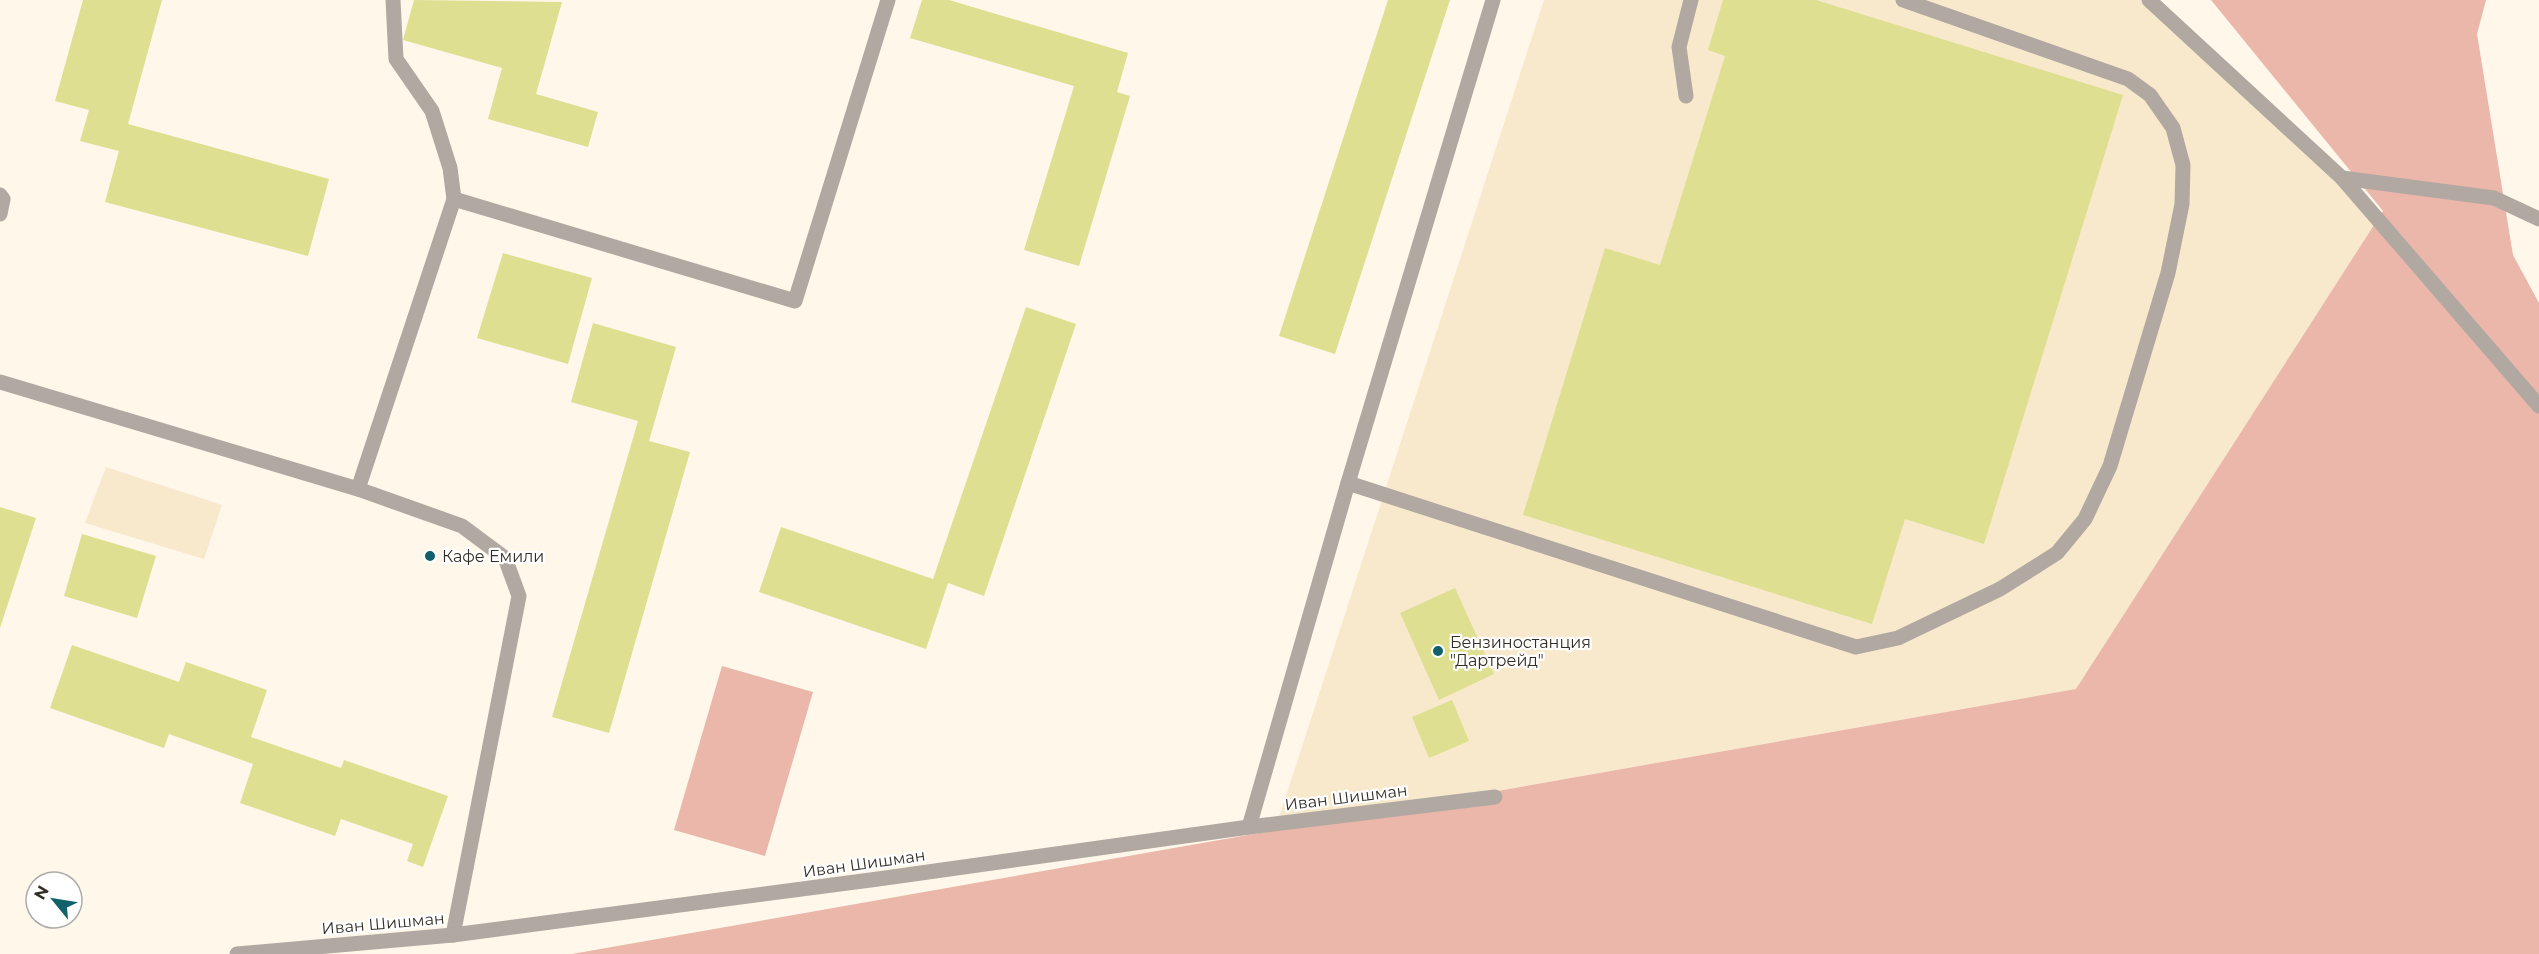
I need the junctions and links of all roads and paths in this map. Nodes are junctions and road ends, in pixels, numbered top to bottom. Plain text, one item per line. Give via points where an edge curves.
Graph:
1 (393, 0) edge
2 (888, 0) edge
3 (1493, 0) edge
4 (1691, 0) edge
5 (1903, 0) edge
6 (2149, 0) edge
7 (1686, 96) dead end
8 (2342, 178) junction
9 (0, 195) edge
10 (454, 199) junction
11 (0, 214) edge
12 (2539, 219) edge
13 (0, 382) edge
14 (2539, 406) edge
15 (1348, 483) junction
16 (358, 489) junction
17 (1496, 797) dead end
18 (1249, 826) junction
19 (453, 935) junction
20 (237, 954) edge

1 - 10 street via 396,59 432,111 450,168
2 - 10 street via 795,301
3 - 15 street
4 - 7 street via 1679,46
5 - 15 street via 2128,80 2150,95 2173,128 2182,165 2182,204 2168,273 2110,466 2085,519 2057,554 2000,589 1898,638 1856,647
6 - 8 street
8 - 12 street via 2494,198
8 - 14 street
9 - 11 street
10 - 16 street
13 - 16 street
15 - 18 street
16 - 19 street via 462,526 506,558 519,596
17 - 18 street, Иван Шишман
18 - 19 street, Иван Шишман
19 - 20 street, Иван Шишман

